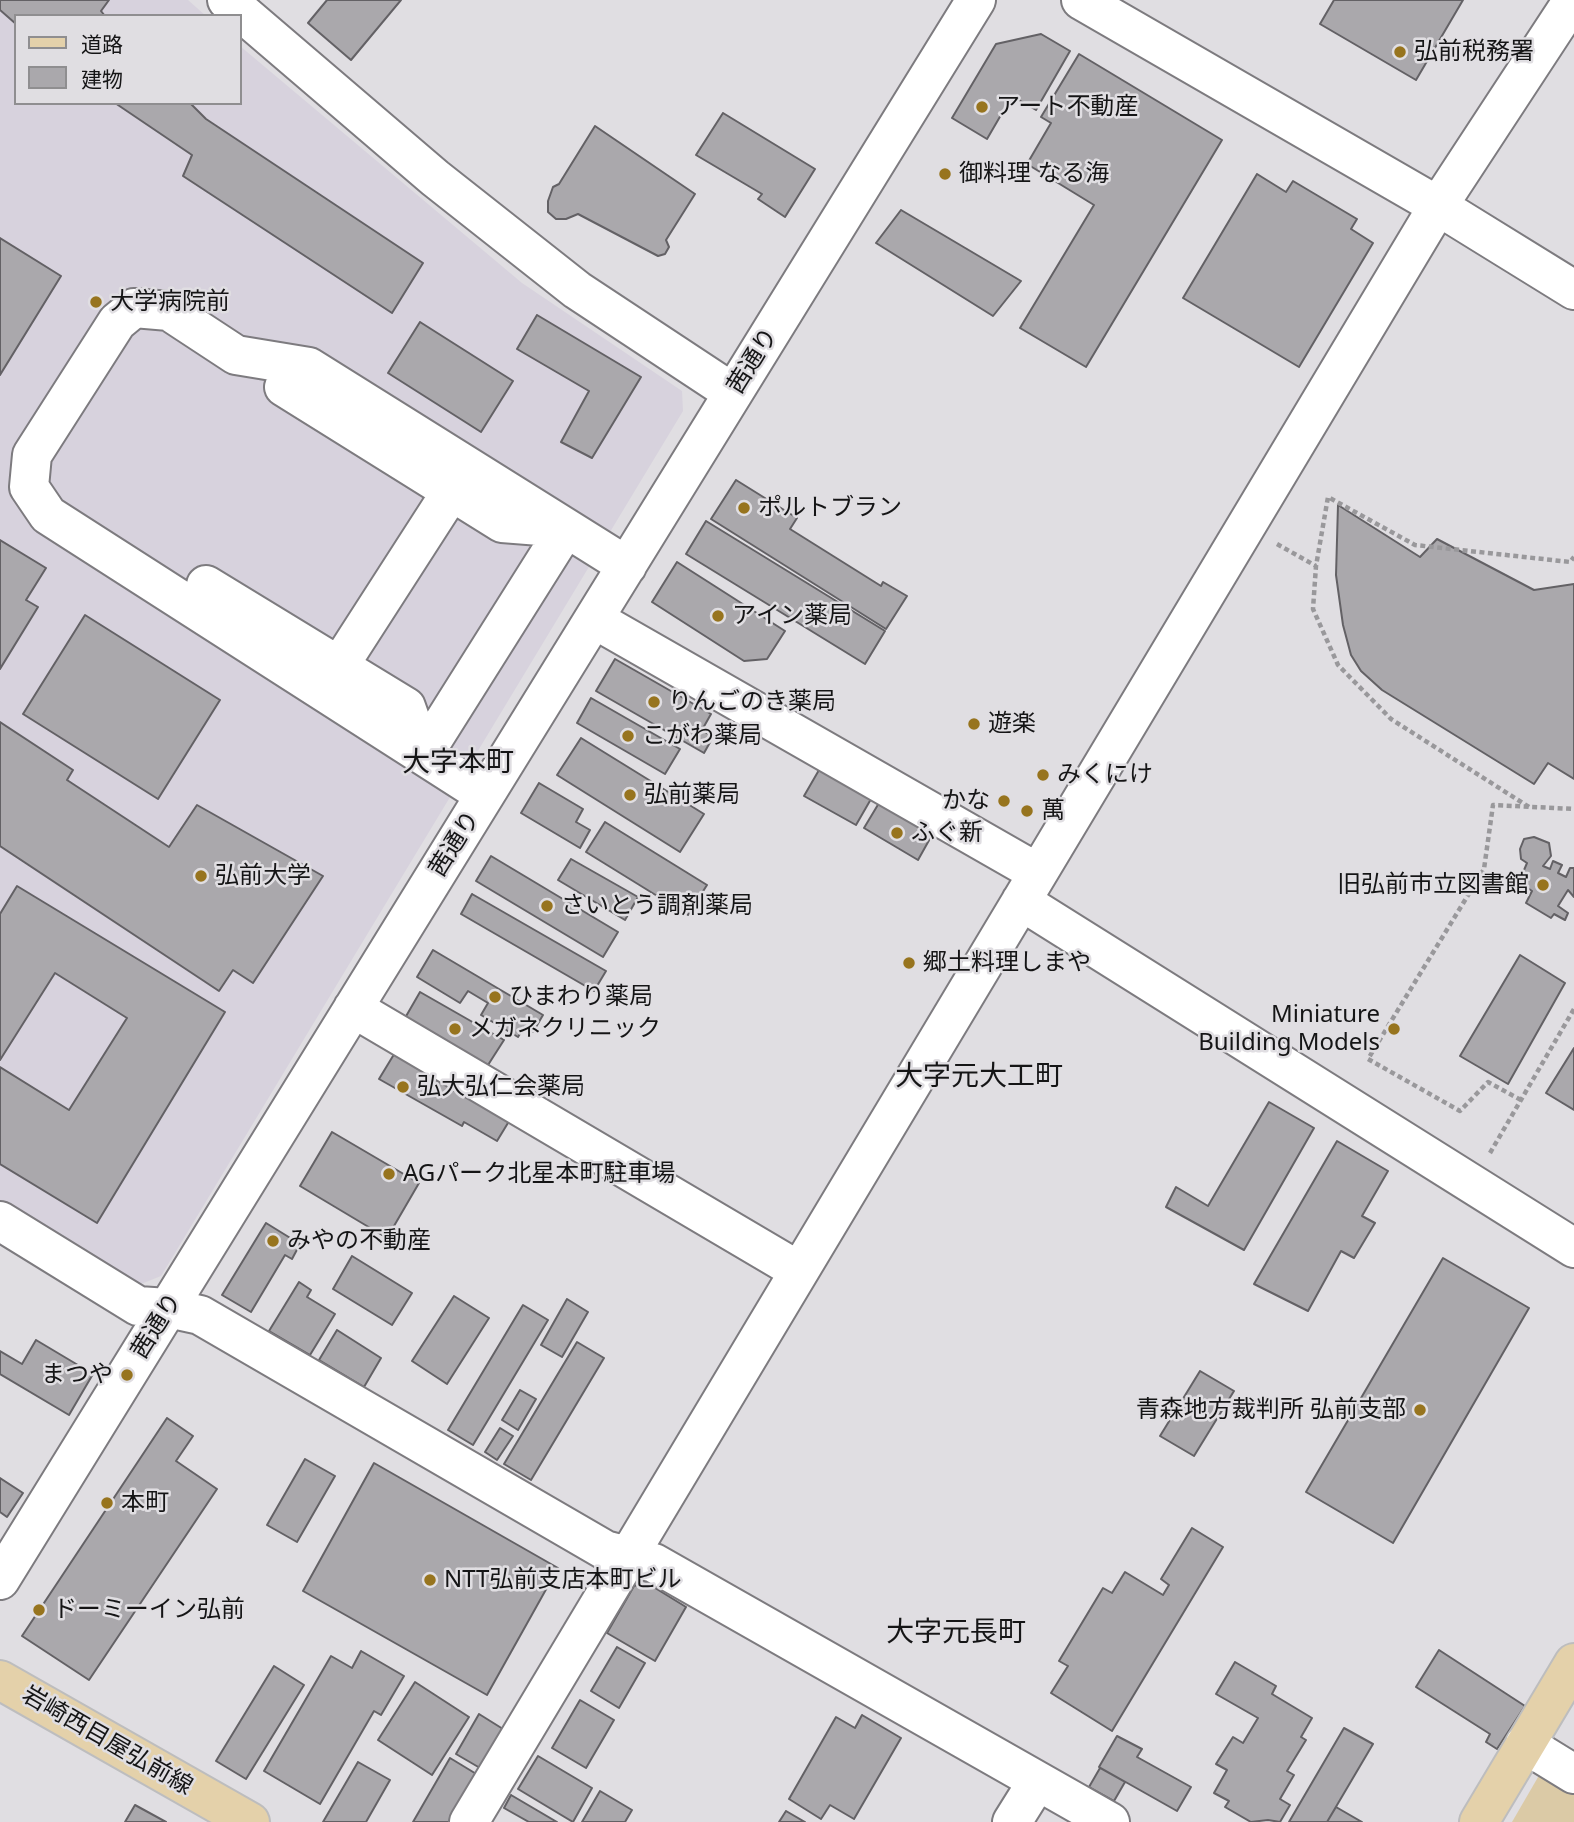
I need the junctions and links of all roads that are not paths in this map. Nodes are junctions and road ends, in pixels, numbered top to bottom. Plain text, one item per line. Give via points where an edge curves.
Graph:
1 (227, 0) edge
2 (976, 0) edge
3 (1081, 0) edge
4 (1573, 0) edge
5 (1438, 206) junction
6 (1574, 290) edge
7 (284, 387) dead end
8 (733, 393) junction
9 (451, 492) junction
10 (566, 527) junction
11 (627, 566) junction
12 (188, 575) dead end
13 (594, 619) junction
14 (339, 666) junction
15 (423, 755) junction
16 (485, 795) junction
17 (1030, 887) junction
18 (353, 1008) junction
19 (0, 1221) edge
20 (1574, 1248) edge
21 (799, 1271) junction
22 (168, 1308) junction
23 (628, 1557) junction
24 (0, 1580) edge
25 (1574, 1663) edge
26 (0, 1680) edge
27 (1525, 1744) junction
28 (1574, 1774) edge
29 (1037, 1782) junction
30 (250, 1822) edge
31 (469, 1822) edge
32 (1012, 1822) edge
33 (1111, 1822) edge
34 (1479, 1822) edge

1 - 8 street via 435,178 577,290
2 - 8 street, 茜通り
3 - 5 street
4 - 5 street
5 - 6 street
5 - 17 street
7 - 9 street
8 - 11 street, 茜通り
9 - 10 street via 502,523
9 - 14 street
10 - 11 street
10 - 15 street
10 - 15 street via 309,367 236,355 169,312 134,308 117,322 32,455 29,487 48,515
11 - 13 street, 茜通り
12 - 14 street
13 - 16 street, 茜通り
13 - 17 street
14 - 15 street via 406,708
15 - 16 street
16 - 18 street, 茜通り
17 - 20 street
17 - 21 street
18 - 21 street
18 - 22 street, 茜通り
19 - 22 street via 138,1306
21 - 23 street
22 - 23 street via 200,1315 605,1550
22 - 24 street, 茜通り
23 - 29 street via 654,1563
23 - 31 street
25 - 27 main road
26 - 30 main road, 岩崎西目屋弘前線
27 - 28 street
27 - 34 main road
29 - 32 street
29 - 33 street

